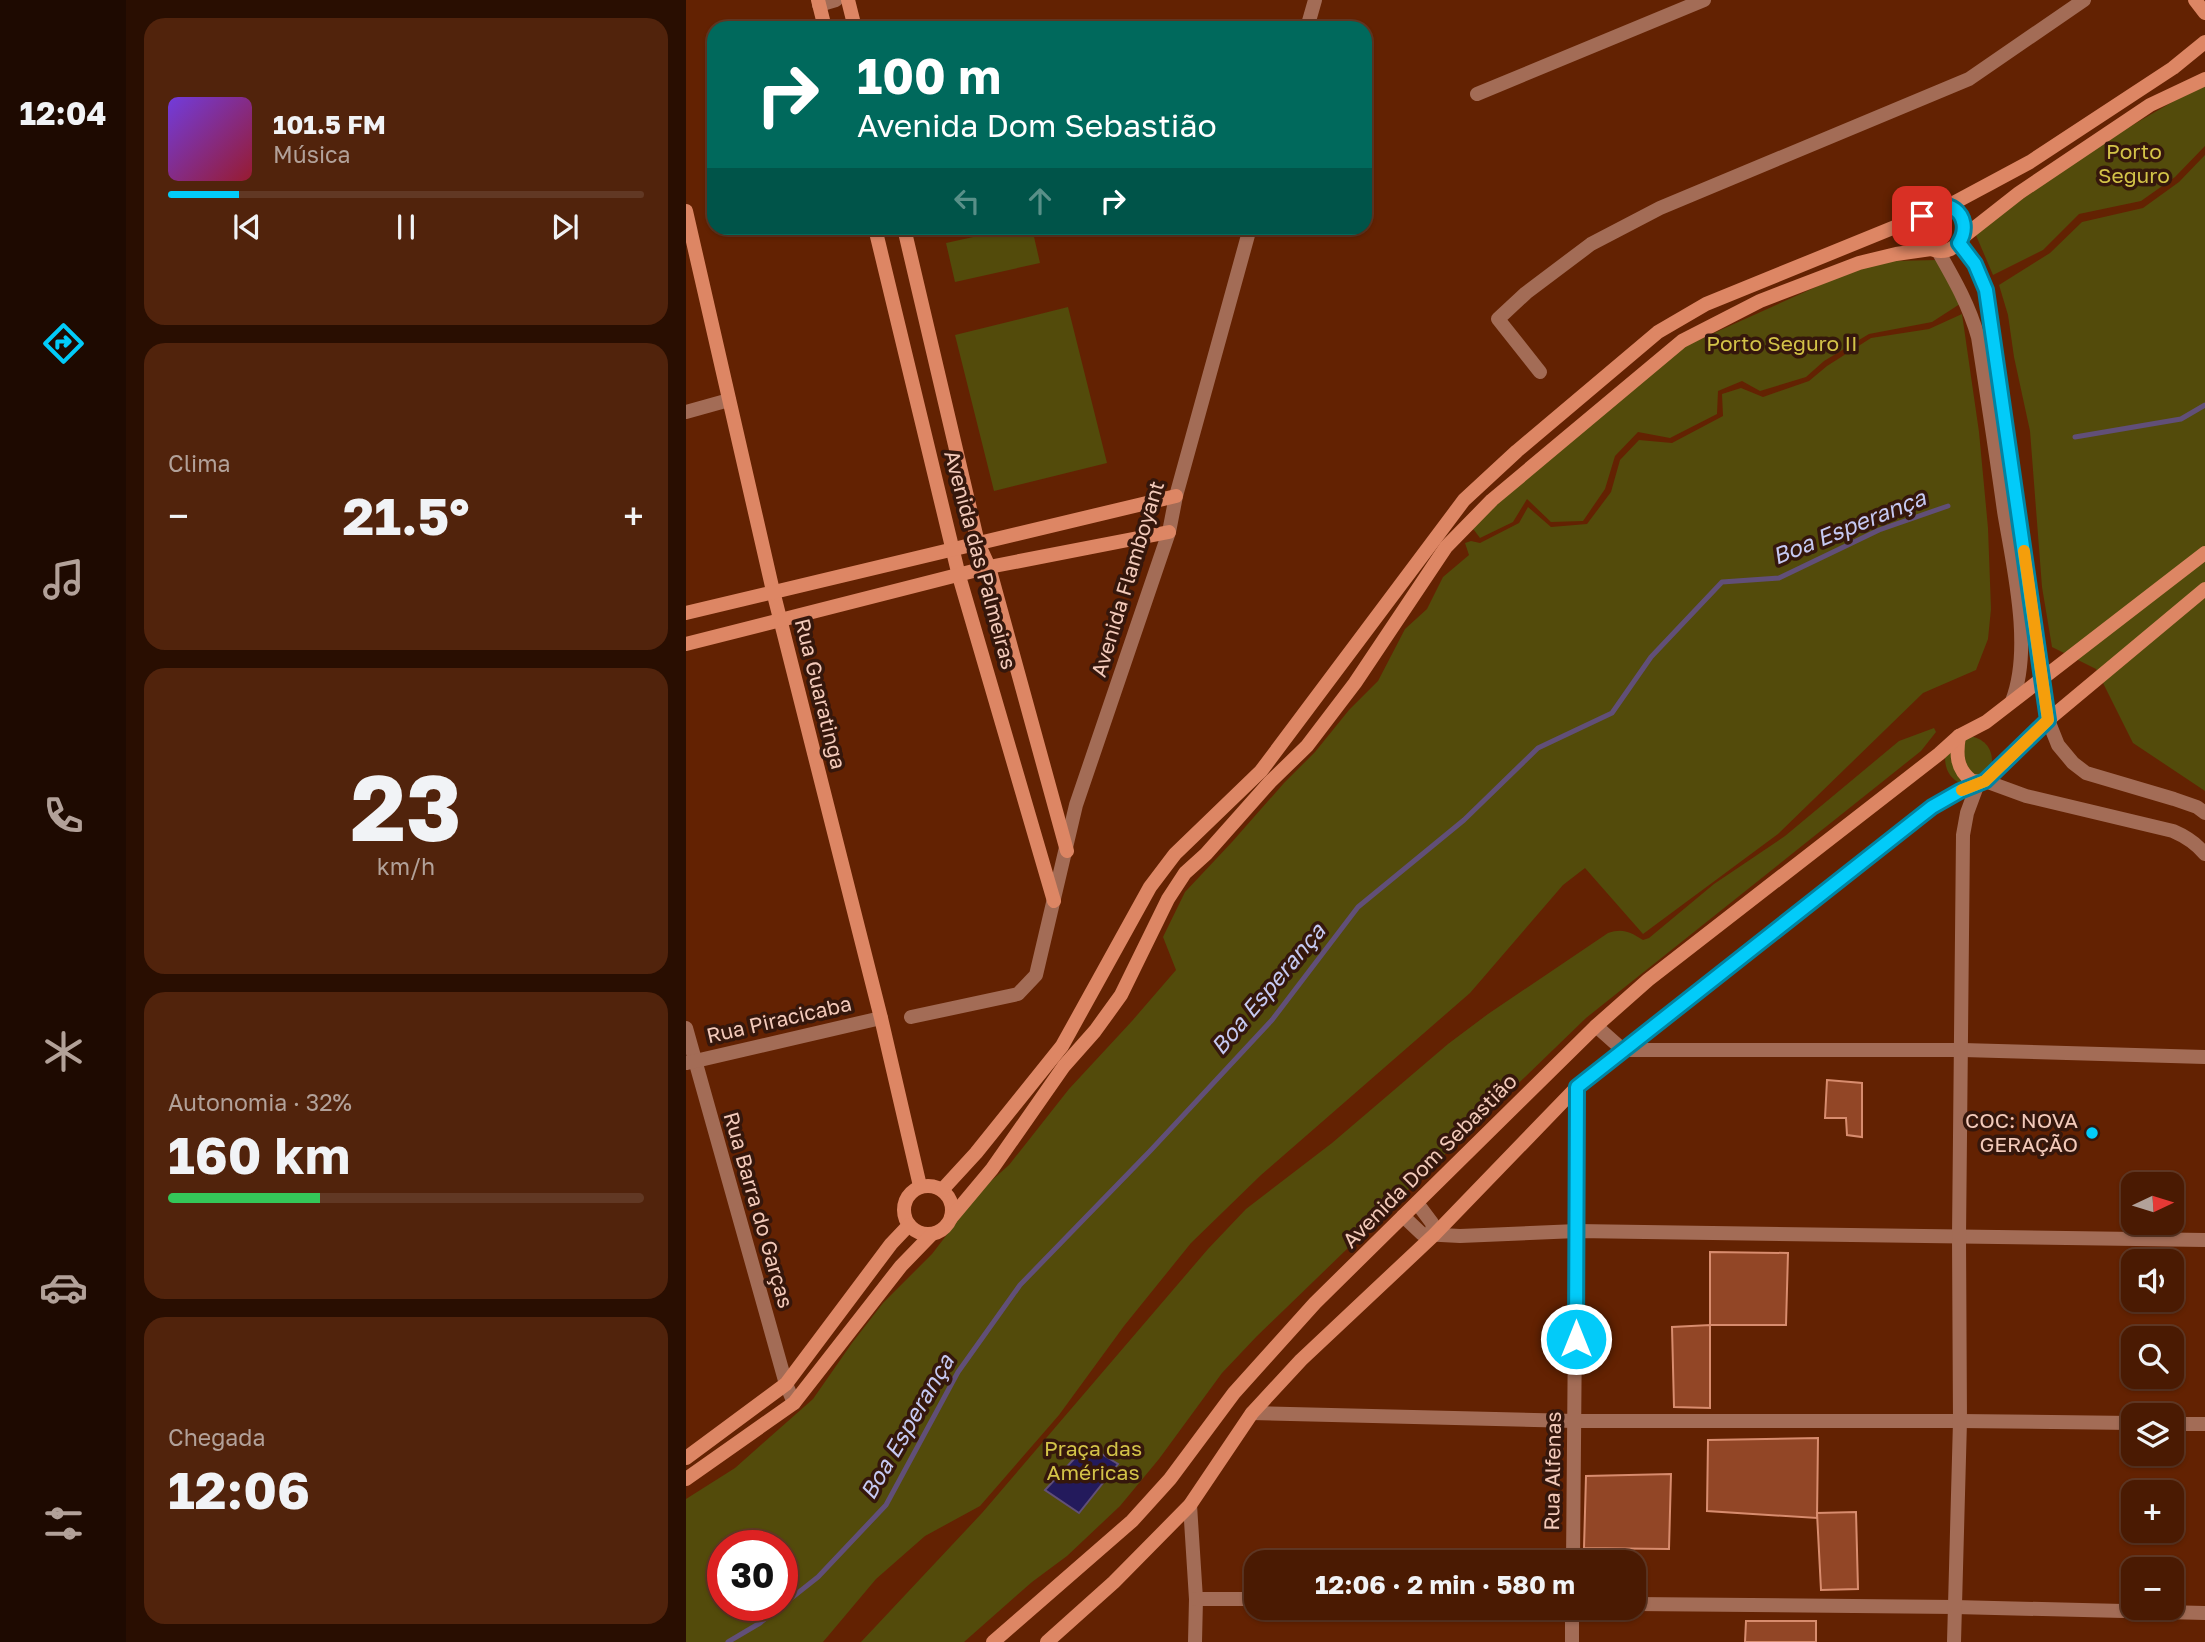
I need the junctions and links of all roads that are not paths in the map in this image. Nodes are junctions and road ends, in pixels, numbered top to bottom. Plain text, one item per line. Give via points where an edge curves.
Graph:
1 (836, 0) edge
2 (848, 0) edge
3 (1315, 0) edge
4 (1704, 0) edge
5 (2084, 0) edge
6 (2194, 0) edge
7 (818, 2) edge
8 (2205, 13) edge
9 (823, 21) edge
10 (853, 21) edge
11 (1309, 21) edge
12 (2205, 42) edge
13 (2205, 79) edge
14 (1477, 94) dead end
15 (1948, 206) junction
16 (1922, 216) junction
17 (687, 219) edge
18 (877, 235) edge
19 (906, 235) edge
20 (1248, 235) edge
21 (1961, 240) junction
22 (1935, 250) junction
23 (1540, 372) dead end
24 (729, 400) junction
25 (686, 412) edge
26 (1176, 496) junction
27 (1169, 532) junction
28 (978, 544) junction
29 (953, 550) junction
30 (2205, 553) edge
31 (989, 567) junction
32 (959, 576) junction
33 (2205, 589) edge
34 (773, 591) junction
35 (686, 613) edge
36 (780, 621) junction
37 (686, 644) edge
38 (2042, 679) junction
39 (2012, 701) junction
40 (2043, 725) junction
41 (1959, 736) junction
42 (1982, 783) junction
43 (2205, 813) edge
44 (1067, 850) junction
45 (2205, 854) edge
46 (1054, 901) junction
47 (911, 1017) dead end
48 (881, 1018) junction
49 (1596, 1026) junction
50 (686, 1028) edge
51 (1623, 1050) junction
52 (1963, 1050) junction
53 (2205, 1057) edge
54 (690, 1062) edge
55 (1577, 1087) junction
56 (920, 1186) junction
57 (943, 1190) junction
58 (1418, 1203) junction
59 (1403, 1216) junction
60 (951, 1218) junction
61 (909, 1225) junction
62 (1577, 1231) junction
63 (932, 1234) junction
64 (1434, 1236) junction
65 (1959, 1237) junction
66 (2205, 1240) edge
67 (786, 1384) junction
68 (794, 1403) junction
69 (1252, 1413) junction
70 (1575, 1421) junction
71 (1960, 1421) junction
72 (2121, 1423) edge
73 (2184, 1424) edge
74 (2205, 1424) edge
75 (686, 1458) edge
76 (686, 1479) edge
77 (1190, 1505) junction
78 (1573, 1550) edge
79 (1196, 1599) junction
80 (1244, 1600) edge
81 (1646, 1604) edge
82 (1955, 1608) junction
83 (2205, 1613) edge
84 (1572, 1620) edge
85 (993, 1642) edge
86 (1047, 1642) edge
87 (1195, 1642) edge
88 (1572, 1642) edge
89 (1954, 1642) edge

1 - 7 street
2 - 10 street
3 - 11 street
4 - 14 street
5 - 23 street via 1969,79 1660,208 1591,244 1498,319
6 - 8 street
7 - 9 street
12 - 15 street via 2030,162
13 - 21 street via 2150,105 2019,193
15 - 16 street via 1934,206
15 - 21 street via 1963,222
16 - 22 street via 1918,230 1925,244
16 - 57 street via 1706,304 1658,332 1464,500 1261,771 1175,853 1150,887 1062,1046
17 - 24 street, Rua Guaratinga
18 - 29 street, Avenida das Palmeiras
19 - 28 street, Avenida das Palmeiras
20 - 26 street, Avenida Flamboyant
21 - 22 street via 1953,248
21 - 38 street via 1983,280 1989,303
22 - 39 street via 1961,289 1978,337 2018,601 2021,657
22 - 60 street via 1859,262 1760,301 1682,341 1492,500 1446,547 1307,746 1185,873 1121,995
24 - 25 street
24 - 34 street, Rua Guaratinga
26 - 27 street, Avenida Flamboyant
26 - 28 street
27 - 31 street
27 - 44 street, Avenida Flamboyant via 1076,805
28 - 29 street
28 - 31 street, Avenida das Palmeiras
29 - 32 street, Avenida das Palmeiras
29 - 34 street
30 - 38 street
31 - 32 street
31 - 44 street, Avenida das Palmeiras
32 - 36 street
32 - 46 street, Avenida das Palmeiras
33 - 40 street
34 - 35 street
34 - 36 street, Rua Guaratinga
36 - 37 street
36 - 48 street, Rua Guaratinga
38 - 39 street
38 - 40 street
39 - 41 street, Avenida Dom Sebastião
40 - 42 street
40 - 43 street via 2086,774
41 - 42 street via 1956,752 1961,769 1972,781
41 - 49 street, Avenida Dom Sebastião
42 - 45 street via 2173,831 2186,836
42 - 51 street via 1932,807
42 - 52 street via 1967,813 1964,835
44 - 46 street, Avenida Flamboyant
46 - 47 street, Avenida Flamboyant via 1036,975 1017,994
48 - 54 street, Rua Piracicaba
48 - 56 street, Rua Guaratinga
49 - 51 street
49 - 58 street, Avenida Dom Sebastião
50 - 54 street, Rua Barra do Garças
51 - 52 street
51 - 55 street
52 - 53 street
52 - 65 street
54 - 67 street, Rua Barra do Garças
55 - 62 street, Rua Alfenas
55 - 64 street
56 - 57 street
56 - 61 street via 906,1199
57 - 60 street via 952,1202
58 - 59 street, Avenida Dom Sebastião
58 - 64 street via 1433,1223
59 - 64 street via 1422,1234
59 - 85 street, Avenida Dom Sebastião via 1271,1351 1132,1521
60 - 63 street via 947,1226
61 - 63 street
61 - 67 street
62 - 64 street
62 - 65 street
62 - 70 street, Rua Alfenas
63 - 68 street via 901,1266
64 - 69 street via 1301,1360
65 - 66 street
65 - 71 street
67 - 68 street, Rua Barra do Garças
67 - 75 street
68 - 76 street
69 - 70 street
69 - 77 street
70 - 71 street
70 - 78 street, Rua Alfenas
71 - 72 street
71 - 82 street
73 - 74 street
77 - 79 street
77 - 86 street
79 - 80 street
79 - 87 street
81 - 82 street
82 - 83 street
82 - 89 street
84 - 88 street

